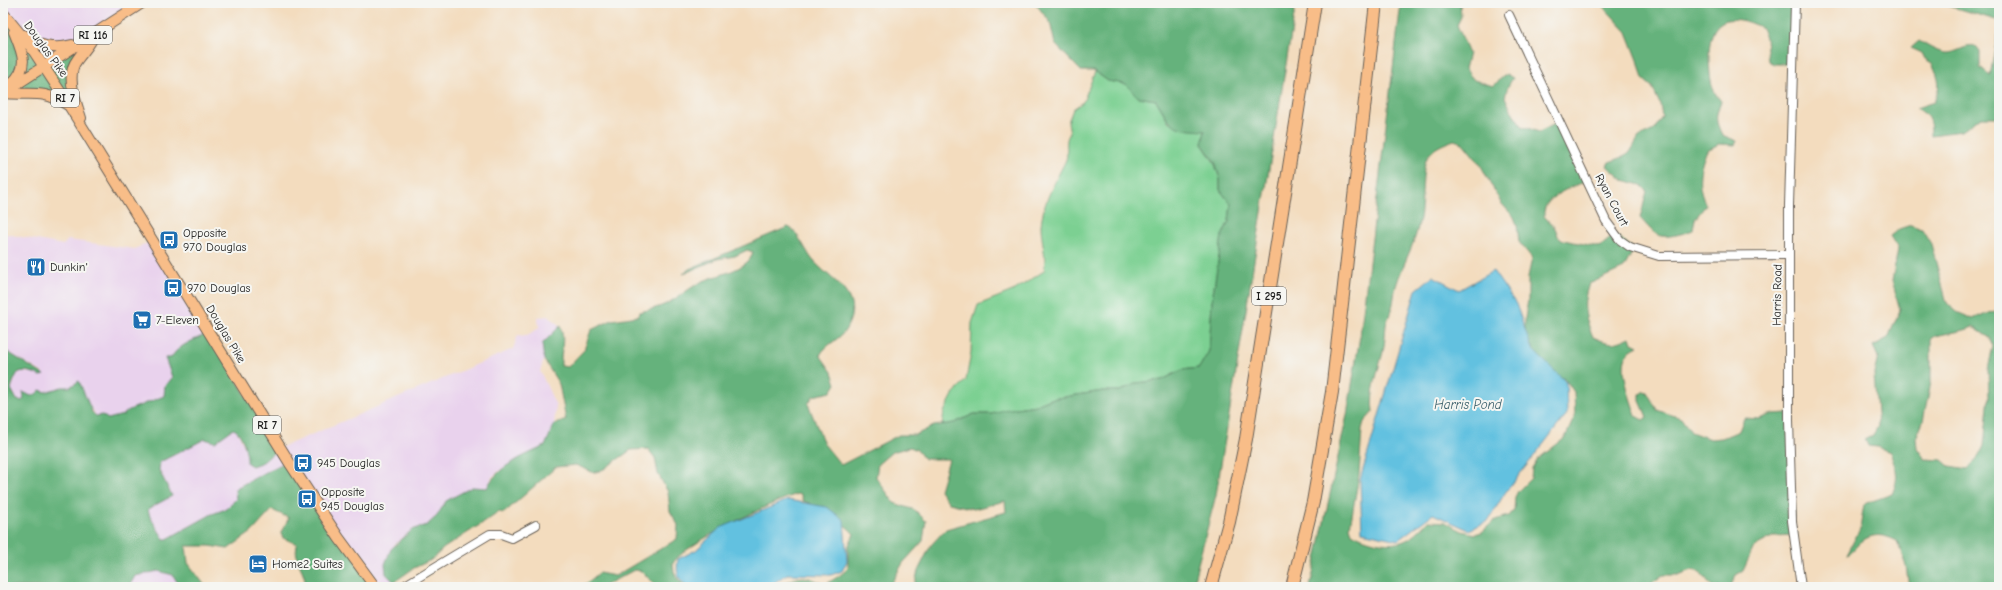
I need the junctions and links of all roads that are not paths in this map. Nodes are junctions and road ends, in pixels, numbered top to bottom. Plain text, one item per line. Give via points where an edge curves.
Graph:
1 (142, 3) edge
2 (1315, 3) edge
3 (1376, 3) edge
4 (1795, 3) edge
5 (3, 13) edge
6 (1509, 15) dead end
7 (11, 23) junction
8 (94, 34) junction
9 (44, 67) junction
10 (3, 93) edge
11 (69, 105) junction
12 (85, 130) junction
13 (1789, 256) junction
14 (536, 525) dead end
15 (374, 587) edge
16 (402, 587) edge
17 (1212, 587) edge
18 (1292, 587) edge
19 (1802, 587) edge

1 - 8 main road, RI 116
2 - 17 highway, I 295 via 1251,412 1235,494
3 - 18 highway via 1332,392 1313,502
4 - 13 street, Harris Road via 1790,124
5 - 7 main road, Douglas Pike / RI 7
6 - 13 street, Ryan Court via 1606,221 1620,240 1630,248 1658,256
7 - 8 main road via 34,42 49,48 60,48 80,42
7 - 9 main road, Douglas Pike / RI 7
7 - 10 main road via 21,48 23,65 19,75
8 - 9 main road, RI 116
8 - 12 main road via 92,42 76,61 72,71 74,96
9 - 10 main road, RI 116
9 - 11 main road, Douglas Pike / RI 7
10 - 11 main road via 40,93
11 - 12 main road, Douglas Pike / RI 7
12 - 15 main road, Douglas Pike / RI 7 via 299,477
13 - 19 street, Harris Road via 1790,497
14 - 16 street via 512,538 490,534

